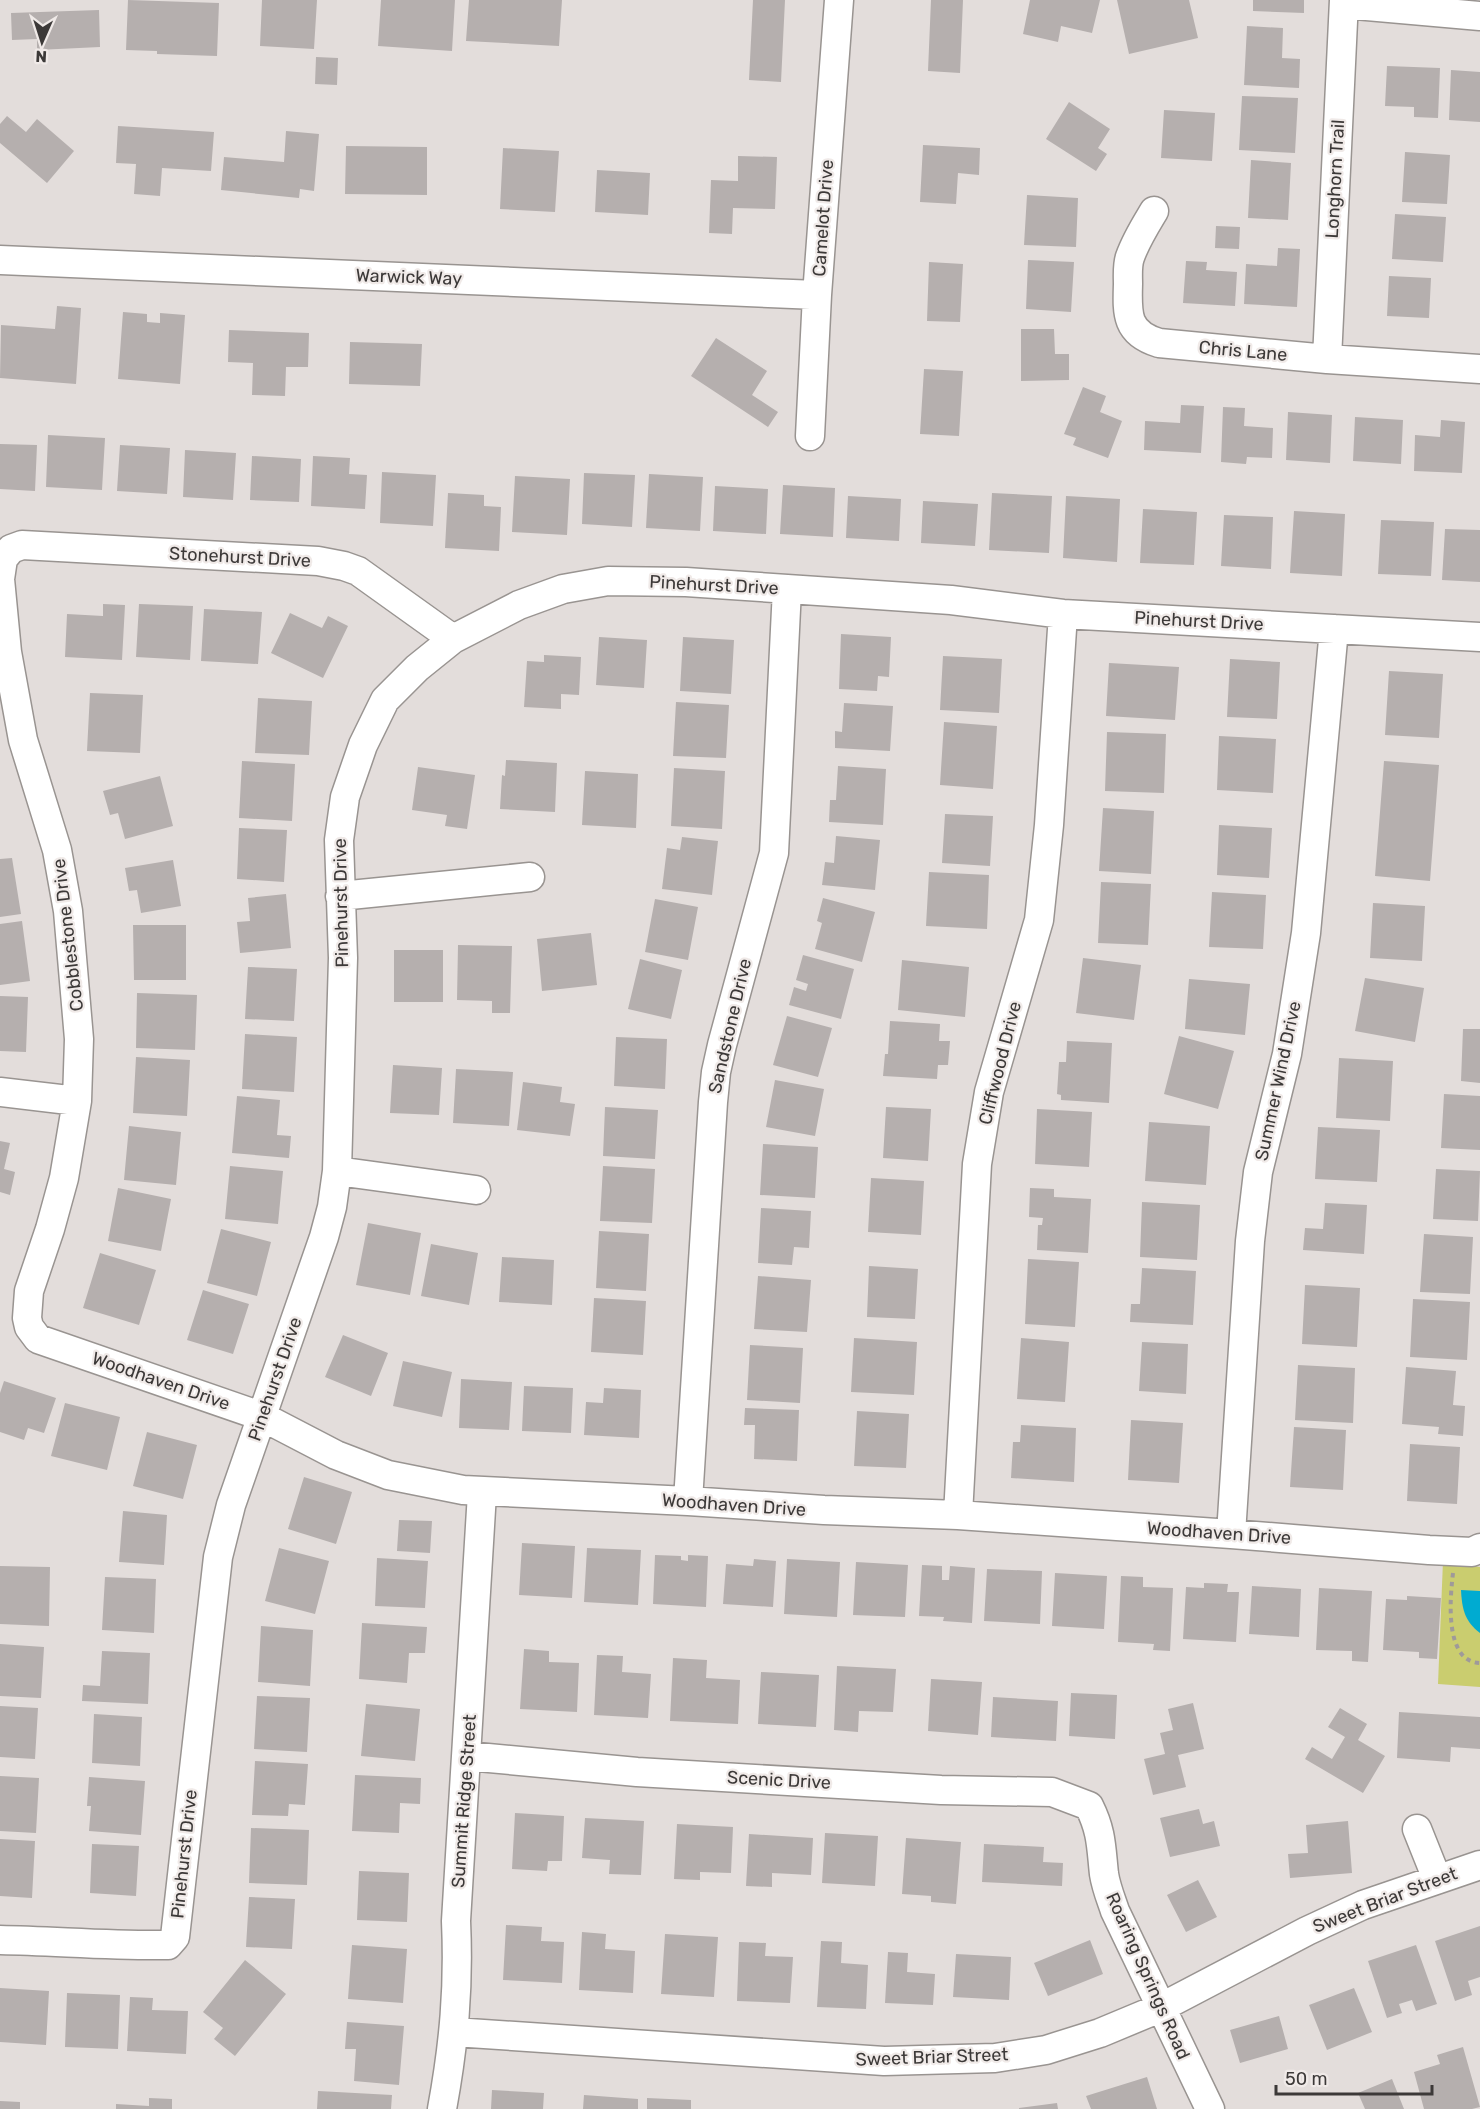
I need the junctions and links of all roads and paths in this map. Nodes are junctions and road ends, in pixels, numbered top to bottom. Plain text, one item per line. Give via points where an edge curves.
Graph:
1 (839, 0) edge
2 (1344, 2) edge
3 (1480, 16) edge
4 (1154, 211) dead end
5 (0, 260) edge
6 (817, 295) junction
7 (1326, 359) junction
8 (1480, 369) edge
9 (810, 436) dead end
10 (7, 554) joint
11 (787, 589) junction
12 (1063, 614) junction
13 (1334, 629) junction
14 (1480, 637) edge
15 (453, 639) junction
16 (530, 877) dead end
17 (340, 896) junction
18 (0, 1092) edge
19 (77, 1101) junction
20 (337, 1171) junction
21 (476, 1190) dead end
22 (27, 1318) joint
23 (261, 1416) junction
24 (482, 1492) junction
25 (688, 1501) junction
26 (958, 1515) junction
27 (1231, 1533) junction
28 (1480, 1548) edge
29 (1453, 1569) dead end
30 (1480, 1663) edge
31 (466, 1756) junction
32 (1089, 1806) joint
33 (1417, 1830) dead end
34 (1480, 1865) edge
35 (1437, 1879) junction
36 (0, 1940) edge
37 (1160, 2008) junction
38 (454, 2032) junction
39 (442, 2109) edge
40 (1210, 2109) edge

1 - 6 street, Camelot Drive
2 - 3 street
2 - 7 street, Longhorn Trail
4 - 7 street, Chris Lane via 1129,259 1127,313 1146,339
5 - 6 street, Warwick Way
6 - 9 street, Camelot Drive
7 - 8 street, Chris Lane
10 - 15 street, Stonehurst Drive via 22,545 336,564 358,572
10 - 19 street, Cobblestone Drive via 0,579 7,652 23,740 57,850 68,911 79,1039
11 - 12 street, Pinehurst Drive via 951,600
11 - 15 street, Pinehurst Drive via 608,581 563,589 519,605
11 - 25 street, Sandstone Drive via 774,853 715,1082
12 - 13 street, Pinehurst Drive
12 - 26 street, Cliffwood Drive via 1039,920 989,1092 977,1164
13 - 14 street, Pinehurst Drive
13 - 27 street, Summer Wind Drive via 1306,933 1287,1054 1258,1172 1250,1241
15 - 17 street, Pinehurst Drive via 386,700 363,745 345,797 339,840
16 - 17 street
17 - 20 street, Pinehurst Drive via 343,958
18 - 19 street
19 - 22 street, Cobblestone Drive via 64,1178 29,1291
20 - 21 street
20 - 23 street, Pinehurst Drive via 324,1237
22 - 23 street, Woodhaven Drive via 38,1339
23 - 24 street, Woodhaven Drive via 336,1455 388,1475
23 - 36 street, Pinehurst Drive via 218,1557 175,1937 168,1945 121,1946
24 - 25 street, Woodhaven Drive
24 - 31 street, Summit Ridge Street
25 - 26 street, Woodhaven Drive
26 - 27 street, Woodhaven Drive
27 - 28 street, Woodhaven Drive via 1429,1550 1472,1552
29 - 30 path via 1449,1601 1455,1644 1462,1657
31 - 32 street, Scenic Drive via 637,1772 941,1790 1052,1792
31 - 38 street, Summit Ridge Street
32 - 37 street, Roaring Springs Road via 1098,1824 1104,1876 1115,1911
33 - 35 street
34 - 35 street, Sweet Briar Street
35 - 37 street, Sweet Briar Street via 1363,1905 1307,1931
37 - 38 street, Sweet Briar Street via 1100,2033 1046,2049 995,2058 884,2061
37 - 40 street, Roaring Springs Road
38 - 39 street, Summit Ridge Street

